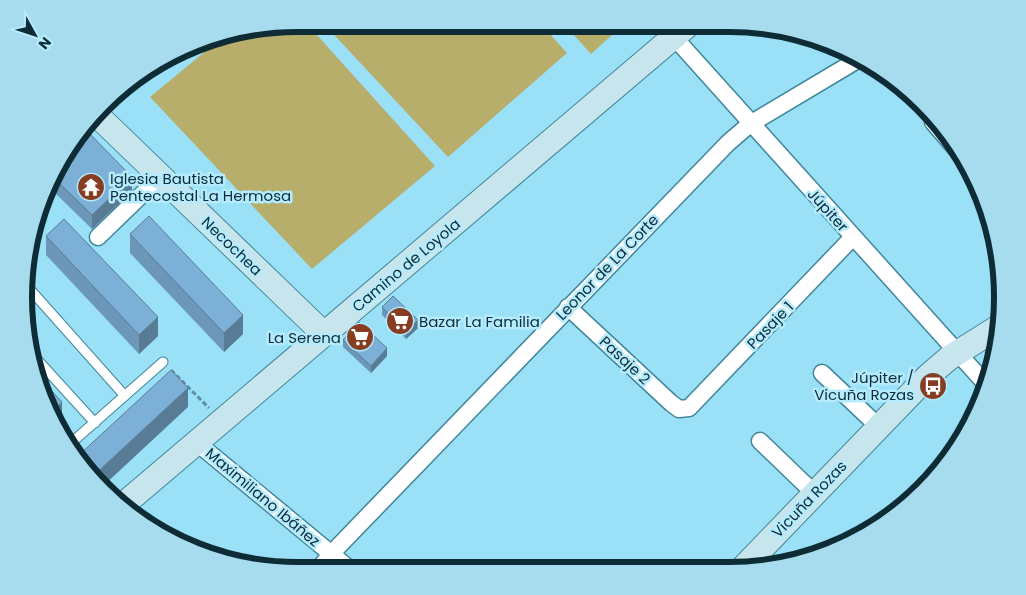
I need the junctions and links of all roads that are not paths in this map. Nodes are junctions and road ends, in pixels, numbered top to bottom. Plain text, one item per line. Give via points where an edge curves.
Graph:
1 (680, 32) edge
2 (682, 32) edge
3 (852, 63) edge
4 (101, 119) edge
5 (750, 124) junction
6 (160, 176) junction
7 (98, 237) dead end
8 (853, 237) junction
9 (32, 292) edge
10 (568, 307) junction
11 (991, 332) edge
12 (324, 334) junction
13 (958, 352) junction
14 (163, 362) road end
15 (42, 364) edge
16 (822, 373) dead end
17 (980, 378) edge
18 (125, 396) junction
19 (684, 409) joint
20 (94, 422) junction
21 (878, 427) junction
22 (74, 440) edge
23 (760, 441) dead end
24 (196, 442) junction
25 (814, 493) junction
26 (127, 501) edge
27 (331, 554) junction
28 (324, 562) edge
29 (341, 562) edge
30 (749, 562) edge

1 - 12 street, Camino de Loyola
2 - 5 street, Júpiter
3 - 5 street, Leonor de La Corte
4 - 6 street, Necochea
5 - 8 street, Júpiter
5 - 10 street, Leonor de La Corte
6 - 7 street
6 - 12 street, Necochea
8 - 13 street, Júpiter
8 - 19 street, Pasaje 1 via 693,406
9 - 18 lane
10 - 19 street, Pasaje 2 via 671,404
10 - 27 street, Leonor de La Corte
11 - 13 street, Vicuña Rozas
12 - 24 street, Camino de Loyola
13 - 17 street, Júpiter
13 - 21 street, Vicuña Rozas via 928,376
14 - 18 lane
15 - 20 lane
16 - 21 street
18 - 20 lane
20 - 22 lane
21 - 25 street, Vicuña Rozas
23 - 25 street
24 - 26 street, Camino de Loyola
24 - 27 street, Maximiliano Ibáñez
25 - 30 street, Vicuña Rozas
27 - 28 street, Leonor de La Corte
27 - 29 street, Maximiliano Ibáñez

